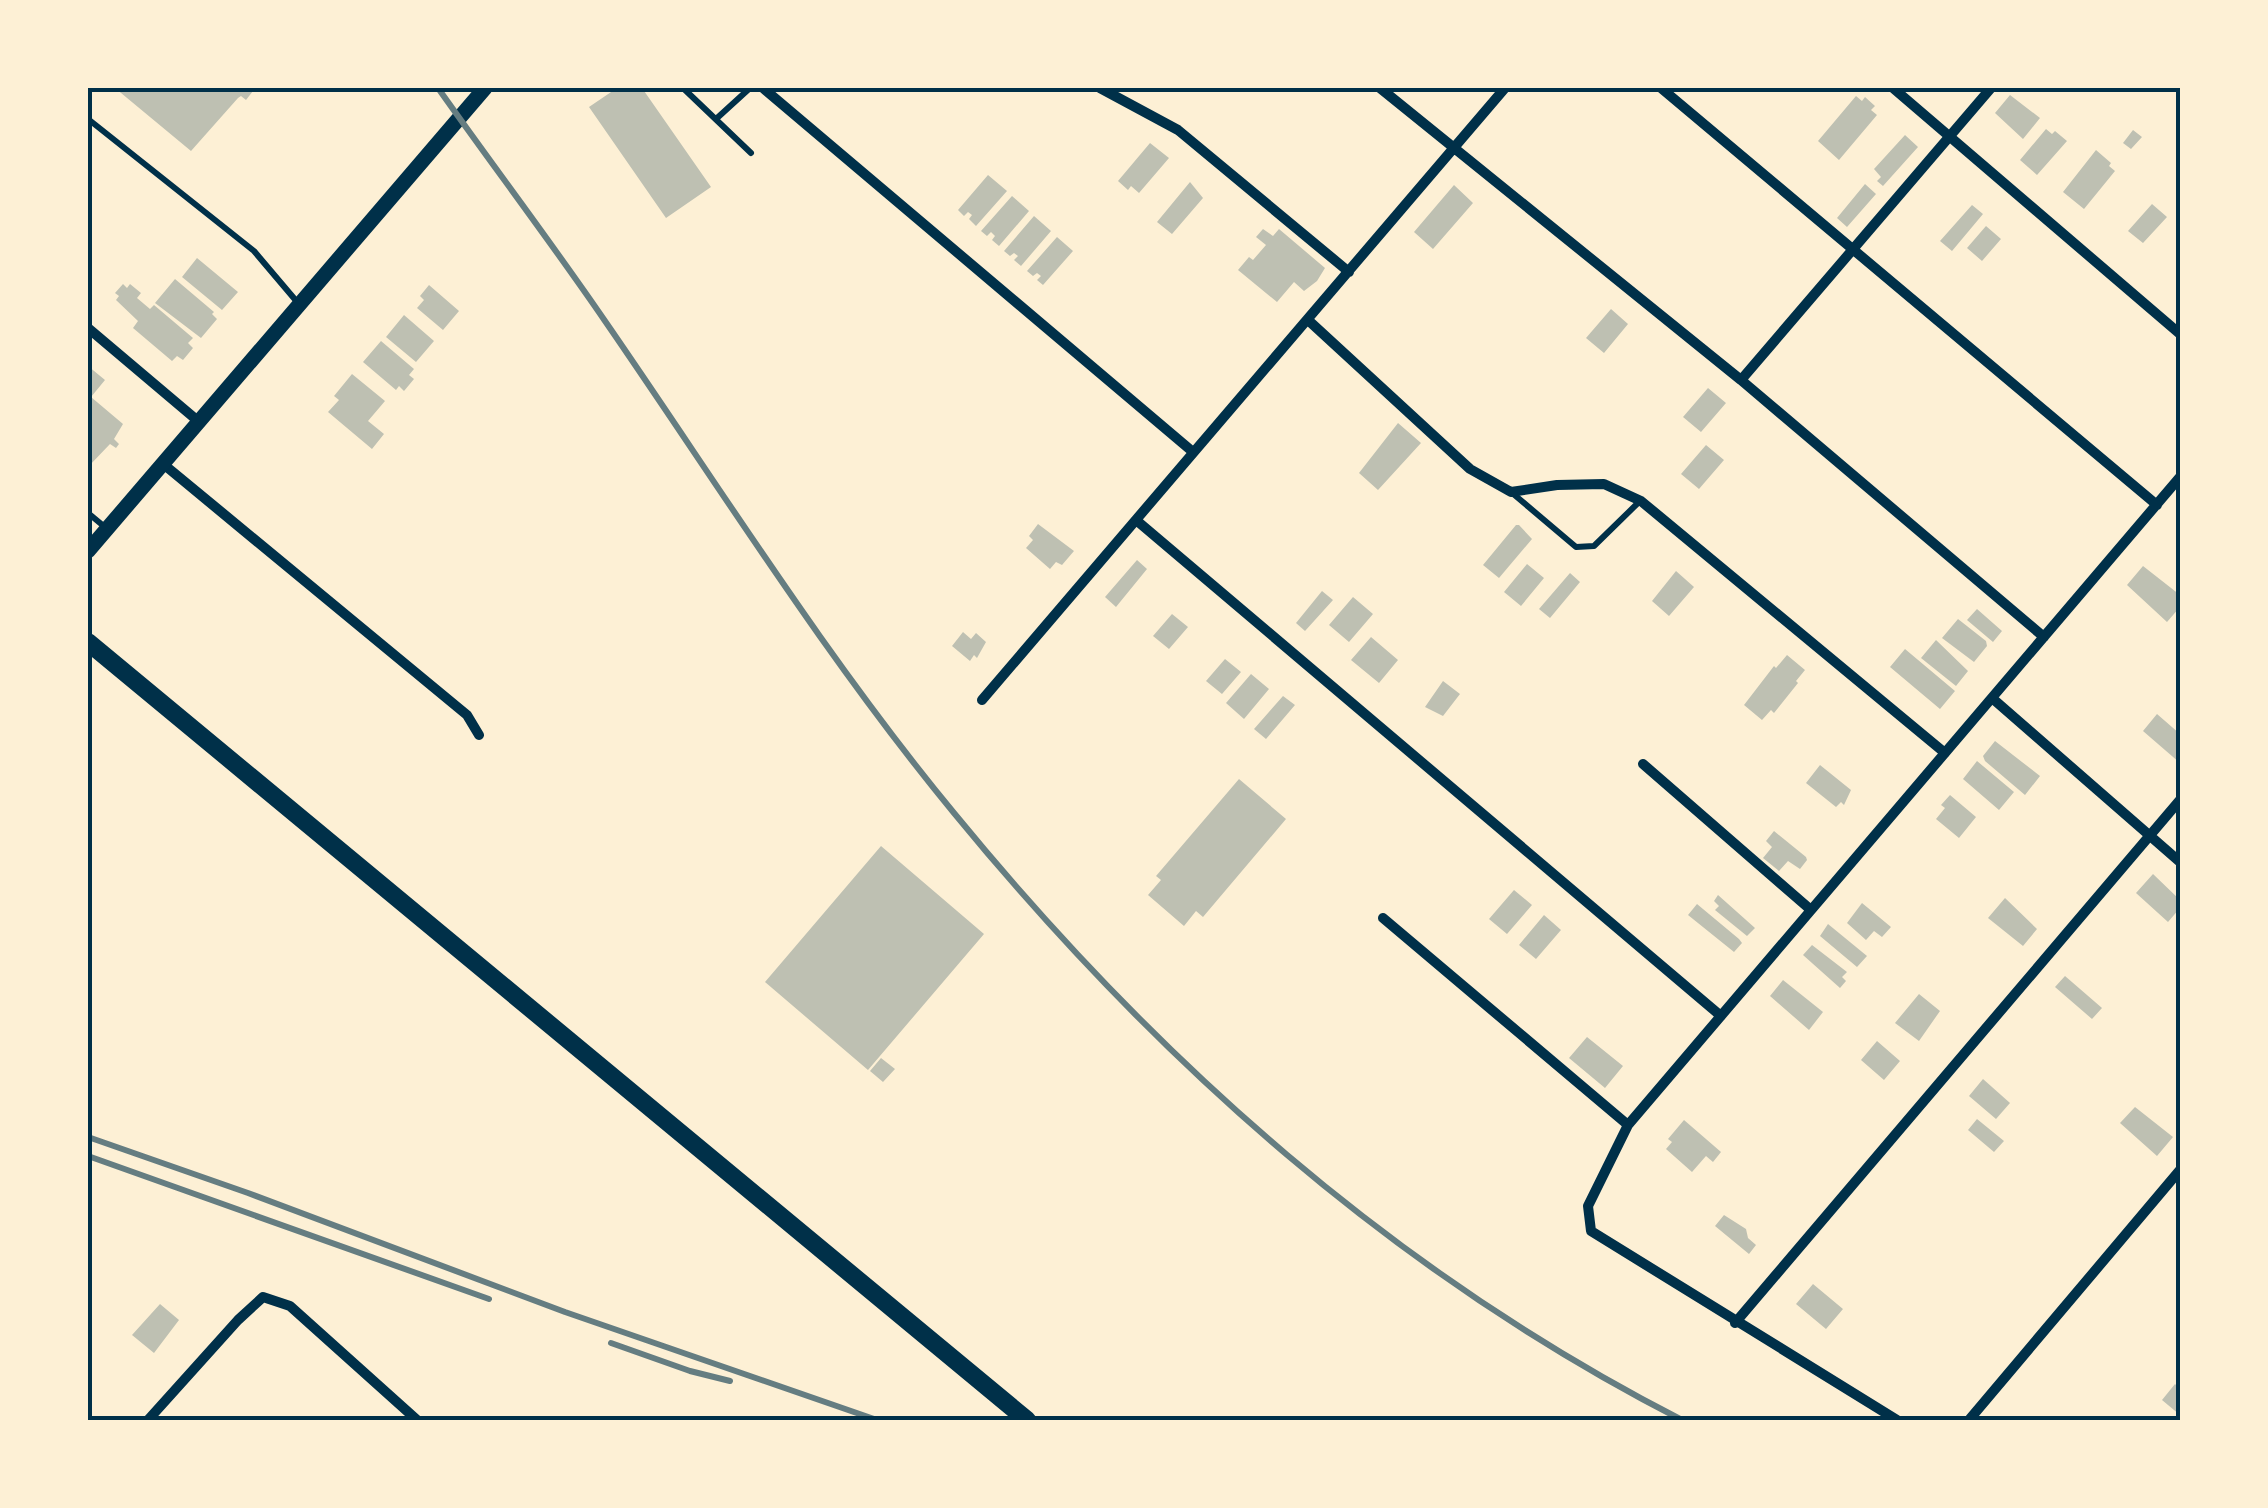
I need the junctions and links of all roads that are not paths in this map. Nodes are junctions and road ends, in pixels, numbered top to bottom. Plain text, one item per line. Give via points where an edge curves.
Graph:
1 (486, 88) edge
2 (683, 88) edge
3 (750, 88) edge
4 (763, 88) edge
5 (1100, 88) edge
6 (1380, 88) edge
7 (1504, 88) edge
8 (1661, 88) edge
9 (1894, 88) edge
10 (1991, 88) edge
11 (88, 119) edge
12 (716, 120) junction
13 (1950, 134) junction
14 (1452, 149) junction
15 (751, 152) dead end
16 (1853, 248) junction
17 (1348, 272) junction
18 (298, 304) junction
19 (1308, 320) junction
20 (88, 328) edge
21 (2180, 334) edge
22 (1741, 380) junction
23 (198, 421) junction
24 (1193, 452) junction
25 (162, 464) junction
26 (2180, 477) edge
27 (1512, 492) junction
28 (1641, 500) junction
29 (2157, 505) junction
30 (88, 513) edge
31 (1136, 520) junction
32 (106, 528) junction
33 (88, 551) edge
34 (2044, 636) junction
35 (88, 642) edge
36 (1992, 698) junction
37 (982, 700) dead end
38 (479, 735) dead end
39 (1945, 753) junction
40 (1644, 764) dead end
41 (2180, 800) edge
42 (2150, 836) junction
43 (2180, 862) edge
44 (1811, 910) junction
45 (1383, 918) dead end
46 (1721, 1016) junction
47 (1628, 1125) junction
48 (2180, 1170) edge
49 (1734, 1323) junction
50 (148, 1420) edge
51 (417, 1420) edge
52 (1027, 1420) edge
53 (1897, 1420) edge
54 (1969, 1420) edge

1 - 18 main road
2 - 12 lane
3 - 12 lane
4 - 24 street
5 - 17 street via 1178,130
6 - 14 street
7 - 14 street
8 - 16 street
9 - 13 street
10 - 13 street
11 - 18 lane via 254,251
12 - 15 lane
13 - 16 street
13 - 21 street
14 - 17 street
14 - 22 street
16 - 22 street
16 - 29 street
17 - 19 street
18 - 23 main road
19 - 24 street
19 - 27 street via 1470,469
20 - 23 street
22 - 34 street
23 - 25 main road
24 - 31 street
25 - 32 main road
25 - 38 street via 467,715
26 - 29 street
27 - 28 street via 1604,484
27 - 28 lane via 1576,546 1594,546
28 - 39 street
29 - 34 street
30 - 32 lane
31 - 37 street
31 - 46 street
32 - 33 main road
34 - 36 street
35 - 52 main road
36 - 39 street
36 - 42 street
39 - 44 street
40 - 44 street
41 - 42 street
42 - 43 street
42 - 49 street
44 - 46 street
45 - 47 street
46 - 47 street
47 - 49 street via 1588,1206 1591,1232
48 - 54 street
49 - 53 street
50 - 51 street via 263,1297 290,1306

